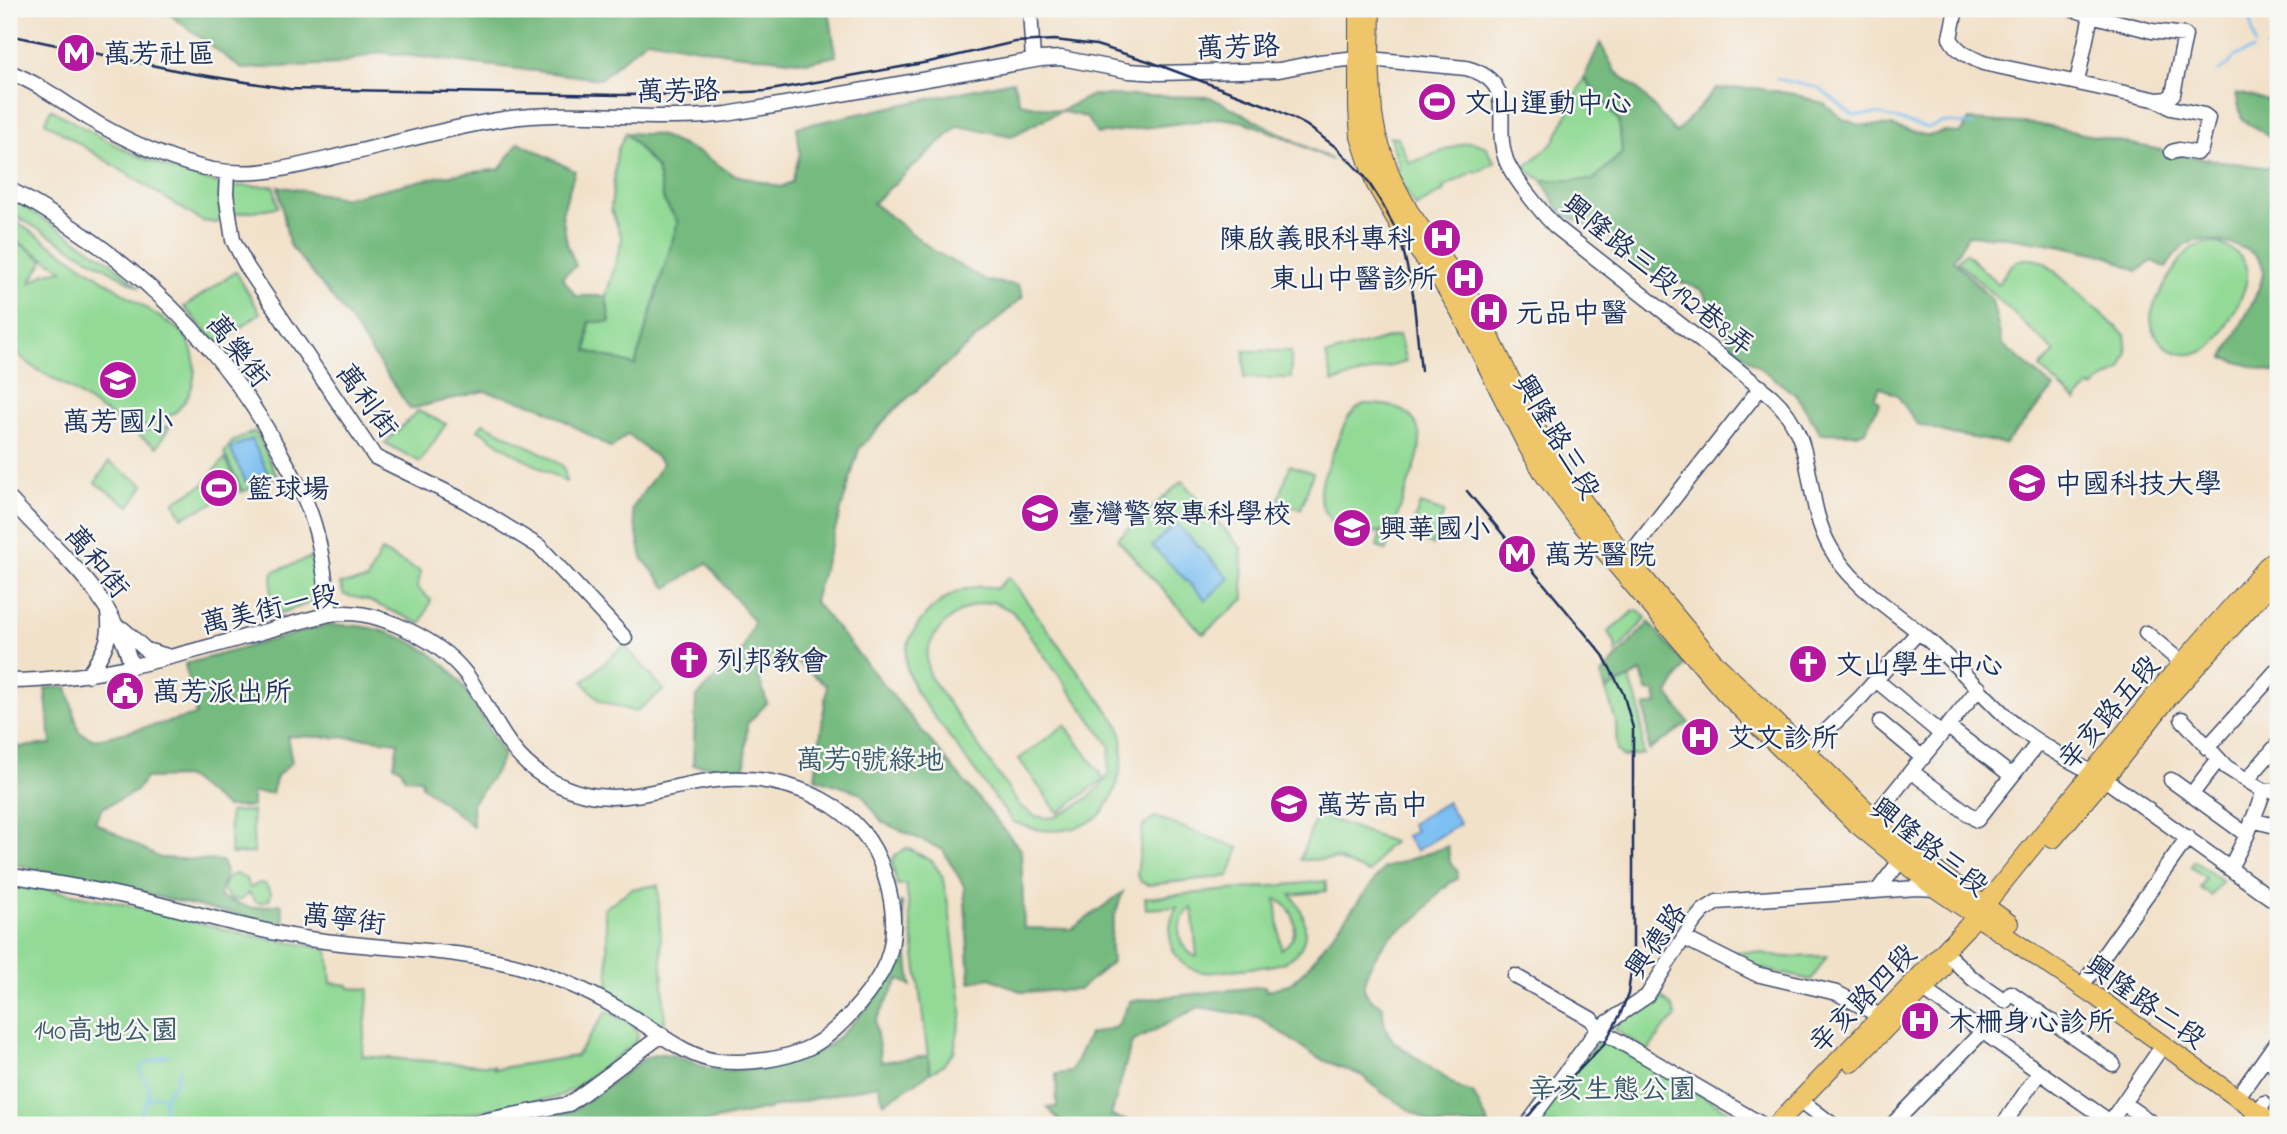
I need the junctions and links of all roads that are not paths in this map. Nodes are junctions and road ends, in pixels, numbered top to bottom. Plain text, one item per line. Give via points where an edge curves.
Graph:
1 (1030, 9) edge
2 (1358, 9) edge
3 (1371, 9) edge
4 (1956, 9) edge
5 (2071, 9) edge
6 (2091, 15) junction
7 (1364, 59) junction
8 (1034, 60) junction
9 (9, 72) edge
10 (2077, 82) junction
11 (2158, 100) junction
12 (2172, 152) dead end
13 (227, 172) junction
14 (9, 189) edge
15 (1761, 387) junction
16 (9, 498) edge
17 (2278, 557) edge
18 (1621, 559) junction
19 (2278, 576) edge
20 (106, 605) junction
21 (330, 614) junction
22 (114, 619) junction
23 (1918, 632) junction
24 (2146, 633) dead end
25 (625, 638) dead end
26 (176, 656) junction
27 (2182, 663) junction
28 (132, 667) junction
29 (2278, 669) edge
30 (88, 675) junction
31 (1876, 680) junction
32 (9, 681) edge
33 (1979, 688) junction
34 (2182, 719) dead end
35 (1880, 722) dead end
36 (1944, 729) junction
37 (2039, 742) junction
38 (2278, 744) edge
39 (2207, 748) junction
40 (1799, 757) junction
41 (1923, 758) junction
42 (2218, 760) junction
43 (1912, 772) junction
44 (2012, 776) junction
45 (2098, 776) junction
46 (2171, 780) dead end
47 (2247, 780) junction
48 (2271, 790) edge
49 (2191, 795) junction
50 (1873, 818) junction
51 (2252, 820) junction
52 (2275, 826) dead end
53 (2247, 835) junction
54 (2188, 838) junction
55 (1904, 856) junction
56 (2230, 869) junction
57 (9, 875) edge
58 (1936, 889) junction
59 (1878, 890) junction
60 (2278, 903) edge
61 (1985, 914) junction
62 (1684, 938) junction
63 (1952, 959) junction
64 (1515, 976) dead end
65 (2084, 982) junction
66 (1924, 990) junction
67 (1880, 1016) junction
68 (1598, 1029) junction
69 (1982, 1032) junction
70 (662, 1035) junction
71 (2278, 1040) edge
72 (2163, 1045) junction
73 (2266, 1057) junction
74 (2113, 1064) dead end
75 (2278, 1070) edge
76 (2039, 1073) junction
77 (2240, 1094) junction
78 (2123, 1103) junction
79 (1804, 1104) junction
80 (2262, 1114) edge
81 (2109, 1124) edge
82 (462, 1125) edge
83 (1527, 1125) edge
84 (1763, 1125) edge
85 (1776, 1125) edge
86 (1791, 1125) edge
87 (1833, 1125) edge
88 (1892, 1125) edge
89 (2003, 1125) edge
90 (2155, 1125) edge
91 (2275, 1125) edge

1 - 8 street
2 - 7 main road, 興隆路三段
3 - 7 main road, 興隆路三段
4 - 10 street via 1950,38 1963,53 1983,63
5 - 6 street
6 - 10 street
6 - 11 street via 2185,35 2173,94
7 - 8 street, 萬芳路 via 1279,70 1159,73 1061,58
7 - 15 street, 興隆路三段192巷8弄 via 1466,68 1485,75 1500,97 1507,163 1545,216
7 - 18 main road, 興隆路三段 via 1375,125 1392,179 1473,302 1555,462
8 - 13 street, 萬芳路 via 707,117 551,115 503,119 290,168
9 - 13 street, 萬芳路 via 36,83 129,140
10 - 11 street
11 - 12 street via 2171,108 2204,115 2209,121 2201,149
13 - 25 street, 萬利街 via 233,240 374,457 465,501 540,547
14 - 21 street, 萬樂街 via 136,273 228,370 302,494 318,538
15 - 18 street
15 - 23 street, 興隆路三段192巷8弄 via 1784,407 1800,434 1818,517 1830,547 1861,586
16 - 20 street, 萬和街 via 71,561
17 - 27 main road, 辛亥路五段
18 - 40 main road, 興隆路三段 via 1654,612 1725,693
19 - 45 main road, 辛亥路五段
20 - 22 street, 萬和街
20 - 30 street via 110,622 107,643
21 - 26 street, 萬美街一段
21 - 70 street, 萬美街一段 via 374,616 435,646 463,671 520,758 569,789 627,797 748,779 821,798 845,813 868,839 887,881 893,943 873,986 834,1029 796,1053 750,1061 706,1059
22 - 26 street via 146,650
22 - 28 street, 萬和街
23 - 31 street
23 - 33 street, 興隆路三段192巷8弄
24 - 27 street
26 - 28 street, 萬美街一段
27 - 45 main road, 辛亥路五段
28 - 30 street, 萬美街一段
29 - 39 street
30 - 32 street, 萬美街一段
31 - 36 street
31 - 40 street
33 - 36 street
33 - 37 street, 興隆路三段192巷8弄
34 - 39 street
35 - 41 street
36 - 41 street
36 - 44 street
37 - 44 street
37 - 45 street, 興隆路三段192巷8弄
38 - 47 street
39 - 42 street
40 - 50 main road, 興隆路三段
40 - 55 main road, 興隆路三段 via 1854,821
41 - 43 street
42 - 47 street
42 - 49 street
43 - 44 street via 1977,820
43 - 50 street
45 - 54 street, 興隆路三段192巷8弄
45 - 61 main road, 辛亥路五段
46 - 49 street
47 - 48 street
48 - 51 street
49 - 53 street
50 - 55 main road, 興隆路三段
51 - 52 street
51 - 53 street
53 - 56 street
54 - 56 street, 興隆路三段192巷8弄
54 - 65 street
55 - 58 main road, 興隆路三段
55 - 59 street
55 - 61 main road, 興隆路三段
56 - 60 street, 興隆路三段192巷8弄
57 - 70 street, 萬寧街 via 120,895 273,933 498,961 570,984
58 - 59 street, 興德路
58 - 61 main road, 興隆路三段
59 - 62 street, 興德路 via 1717,902 1703,911
61 - 63 main road, 辛亥路四段
61 - 65 main road, 興隆路二段
61 - 67 main road, 辛亥路四段
62 - 67 street via 1756,974 1837,993
62 - 68 street, 興德路 via 1647,996
63 - 66 main road, 辛亥路四段
63 - 74 street via 2005,1002 2011,993
64 - 68 street via 1591,1019
65 - 72 main road, 興隆路二段
65 - 77 main road, 興隆路二段
66 - 69 street
66 - 79 main road, 辛亥路四段
67 - 79 main road, 辛亥路四段
68 - 83 street, 興德路
68 - 84 street
69 - 76 street
69 - 88 street
70 - 82 street via 569,1104
71 - 73 street
72 - 77 main road, 興隆路二段
72 - 78 street
73 - 75 street
73 - 77 street
76 - 81 street
76 - 89 street
77 - 80 main road, 興隆路二段
78 - 81 street
78 - 90 street
79 - 85 main road, 辛亥路四段
79 - 86 main road, 辛亥路四段
79 - 87 street
80 - 91 main road, 興隆路二段

